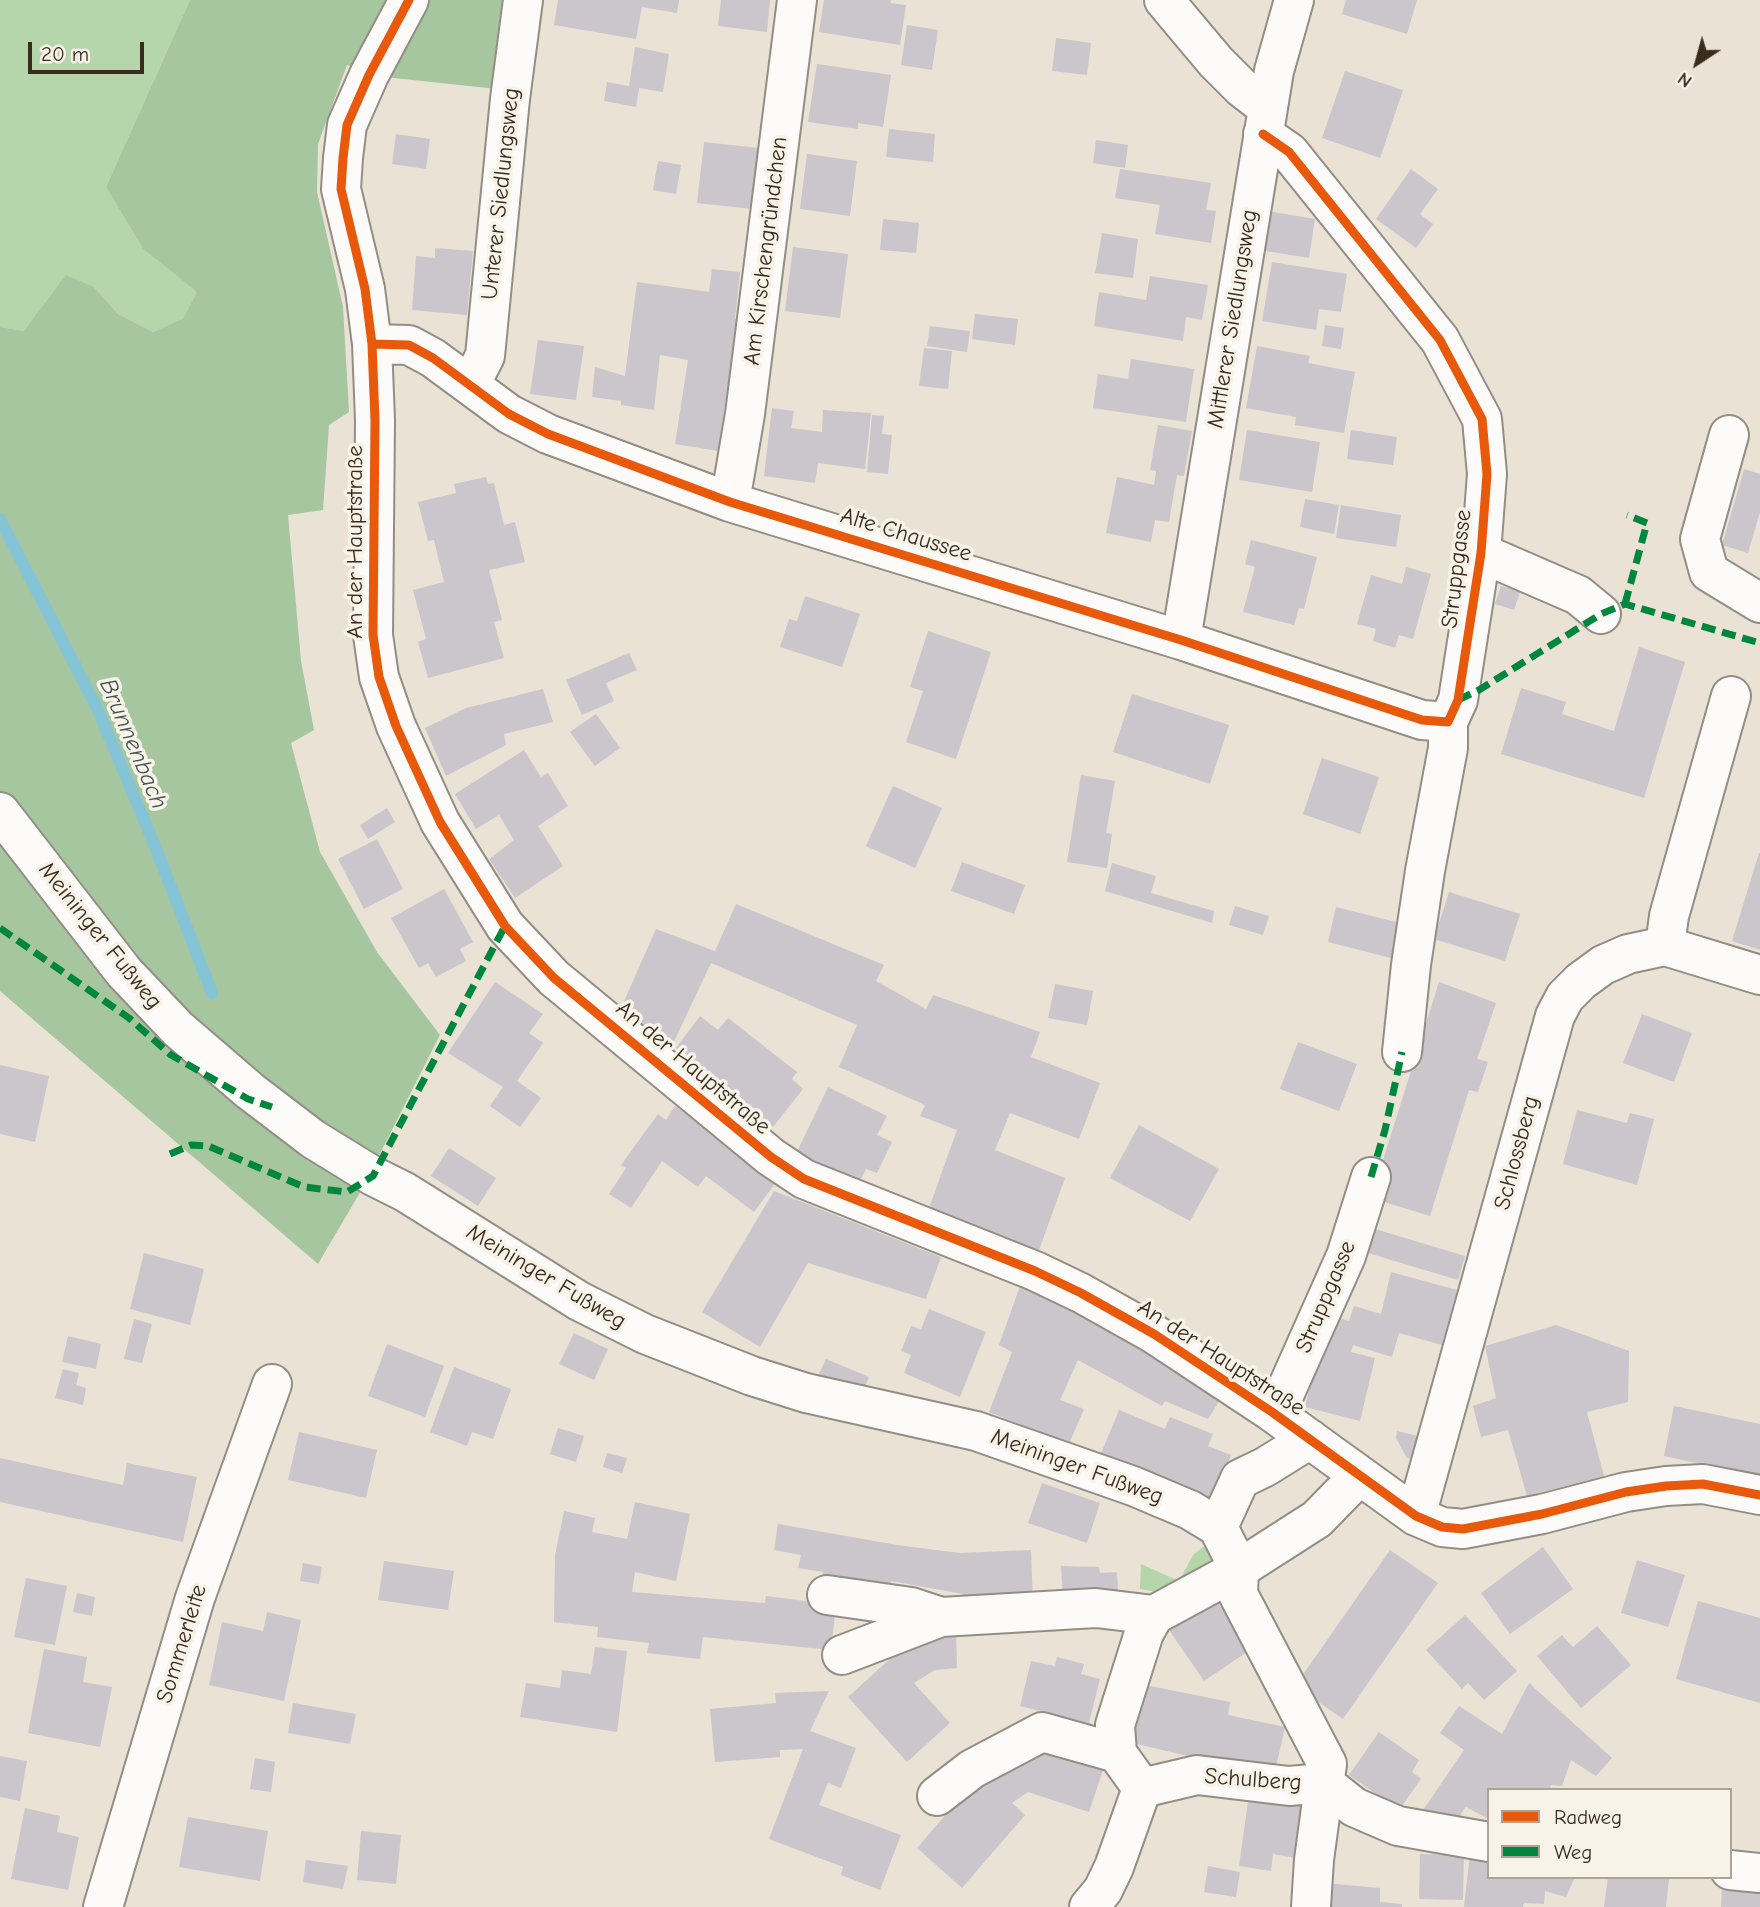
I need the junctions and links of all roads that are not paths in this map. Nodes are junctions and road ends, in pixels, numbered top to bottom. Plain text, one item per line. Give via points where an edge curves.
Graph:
1 (409, 0) edge
2 (523, 0) edge
3 (797, 0) edge
4 (1164, 0) edge
5 (1294, 0) edge
6 (1266, 121) junction
7 (372, 344) junction
8 (470, 385) junction
9 (1729, 435) dead end
10 (730, 502) junction
11 (1481, 553) junction
12 (1760, 603) edge
13 (1601, 614) dead end
14 (1181, 640) junction
15 (1731, 696) dead end
16 (1448, 722) junction
17 (0, 813) edge
18 (1665, 946) junction
19 (1760, 975) edge
20 (1402, 1052) dead end
21 (1371, 1177) dead end
22 (272, 1384) dead end
23 (1272, 1412) junction
24 (1310, 1439) junction
25 (1359, 1476) junction
26 (1760, 1495) edge
27 (1416, 1516) junction
28 (1218, 1527) junction
29 (1239, 1569) junction
30 (827, 1595) dead end
31 (1154, 1615) junction
32 (941, 1618) junction
33 (842, 1655) dead end
34 (1117, 1753) junction
35 (1324, 1783) junction
36 (1142, 1788) junction
37 (937, 1796) dead end
38 (1487, 1842) edge
39 (1732, 1870) edge
40 (1760, 1873) edge
41 (103, 1907) edge
42 (1089, 1907) edge
43 (1311, 1907) edge

1 - 7 street, An der Hauptstraße via 347,125 343,158 341,189 365,289
2 - 8 street, Unterer Siedlungsweg via 485,356
3 - 10 street, Am Kirschengründchen via 746,414
4 - 6 street
5 - 6 street, Mittlerer Siedlungsweg
6 - 11 street, Struppgasse via 1440,340 1482,419 1487,474
6 - 14 street, Mittlerer Siedlungsweg
7 - 8 street, Alte Chaussee via 410,345
7 - 23 street, An der Hauptstraße via 373,635 379,677 440,822 505,926 554,978 804,1180 1035,1270 1154,1334
8 - 10 street, Alte Chaussee via 509,414 548,434
9 - 12 street via 1700,539 1709,572
10 - 14 street, Alte Chaussee
11 - 13 street via 1578,595
11 - 16 street, Struppgasse via 1458,701
14 - 16 street, Alte Chaussee via 1422,720
15 - 18 street via 1669,916
16 - 20 street, Struppgasse via 1448,748 1425,871
17 - 28 street, Meininger Fußweg via 124,972 178,1030 250,1091 313,1139 579,1301 695,1356 806,1393 976,1431 1133,1486
18 - 19 street, Schlossberg
18 - 27 street, Schlossberg via 1603,965 1565,998 1555,1016
21 - 23 street, Struppgasse via 1346,1256 1284,1395
22 - 41 street, Sommerleite via 195,1598
23 - 24 street, An der Hauptstraße
24 - 25 street, An der Hauptstraße
24 - 28 street via 1240,1479
25 - 27 street, An der Hauptstraße
25 - 29 street via 1317,1519
26 - 27 street, An der Hauptstraße via 1703,1484 1666,1486 1463,1528 1442,1527
28 - 29 street
29 - 31 street
29 - 35 street via 1238,1594 1327,1764
30 - 32 street via 911,1607
31 - 32 street via 1096,1608
31 - 34 street via 1115,1726
32 - 33 street
34 - 36 street
34 - 37 street via 1042,1732 972,1769
35 - 36 street, Schulberg via 1289,1786 1198,1775
35 - 38 street via 1354,1807 1398,1826
35 - 43 street
36 - 42 street via 1114,1867
39 - 40 street

